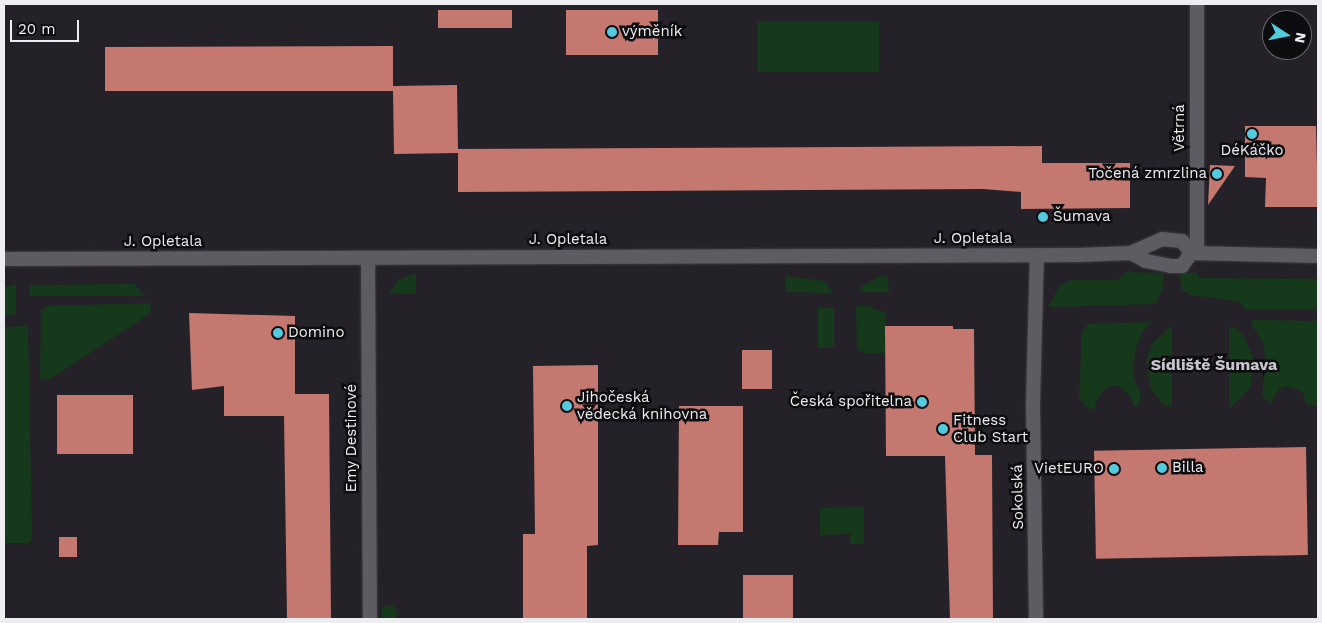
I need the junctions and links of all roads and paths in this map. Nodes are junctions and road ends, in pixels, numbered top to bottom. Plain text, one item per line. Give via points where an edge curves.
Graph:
1 (1197, 4) edge
2 (1131, 253) junction
3 (1194, 253) junction
4 (1037, 255) junction
5 (1318, 256) edge
6 (368, 258) junction
7 (4, 259) edge
8 (370, 619) edge
9 (1036, 619) edge

1 - 3 street, Větrná
2 - 3 street, J. Opletala via 1146,261 1171,266 1182,266
2 - 3 street, J. Opletala via 1162,239 1182,240
2 - 4 street, J. Opletala
3 - 5 street
4 - 6 street, J. Opletala
4 - 9 street, Sokolská via 1033,404
6 - 7 street, J. Opletala
6 - 8 street, Emy Destinové

